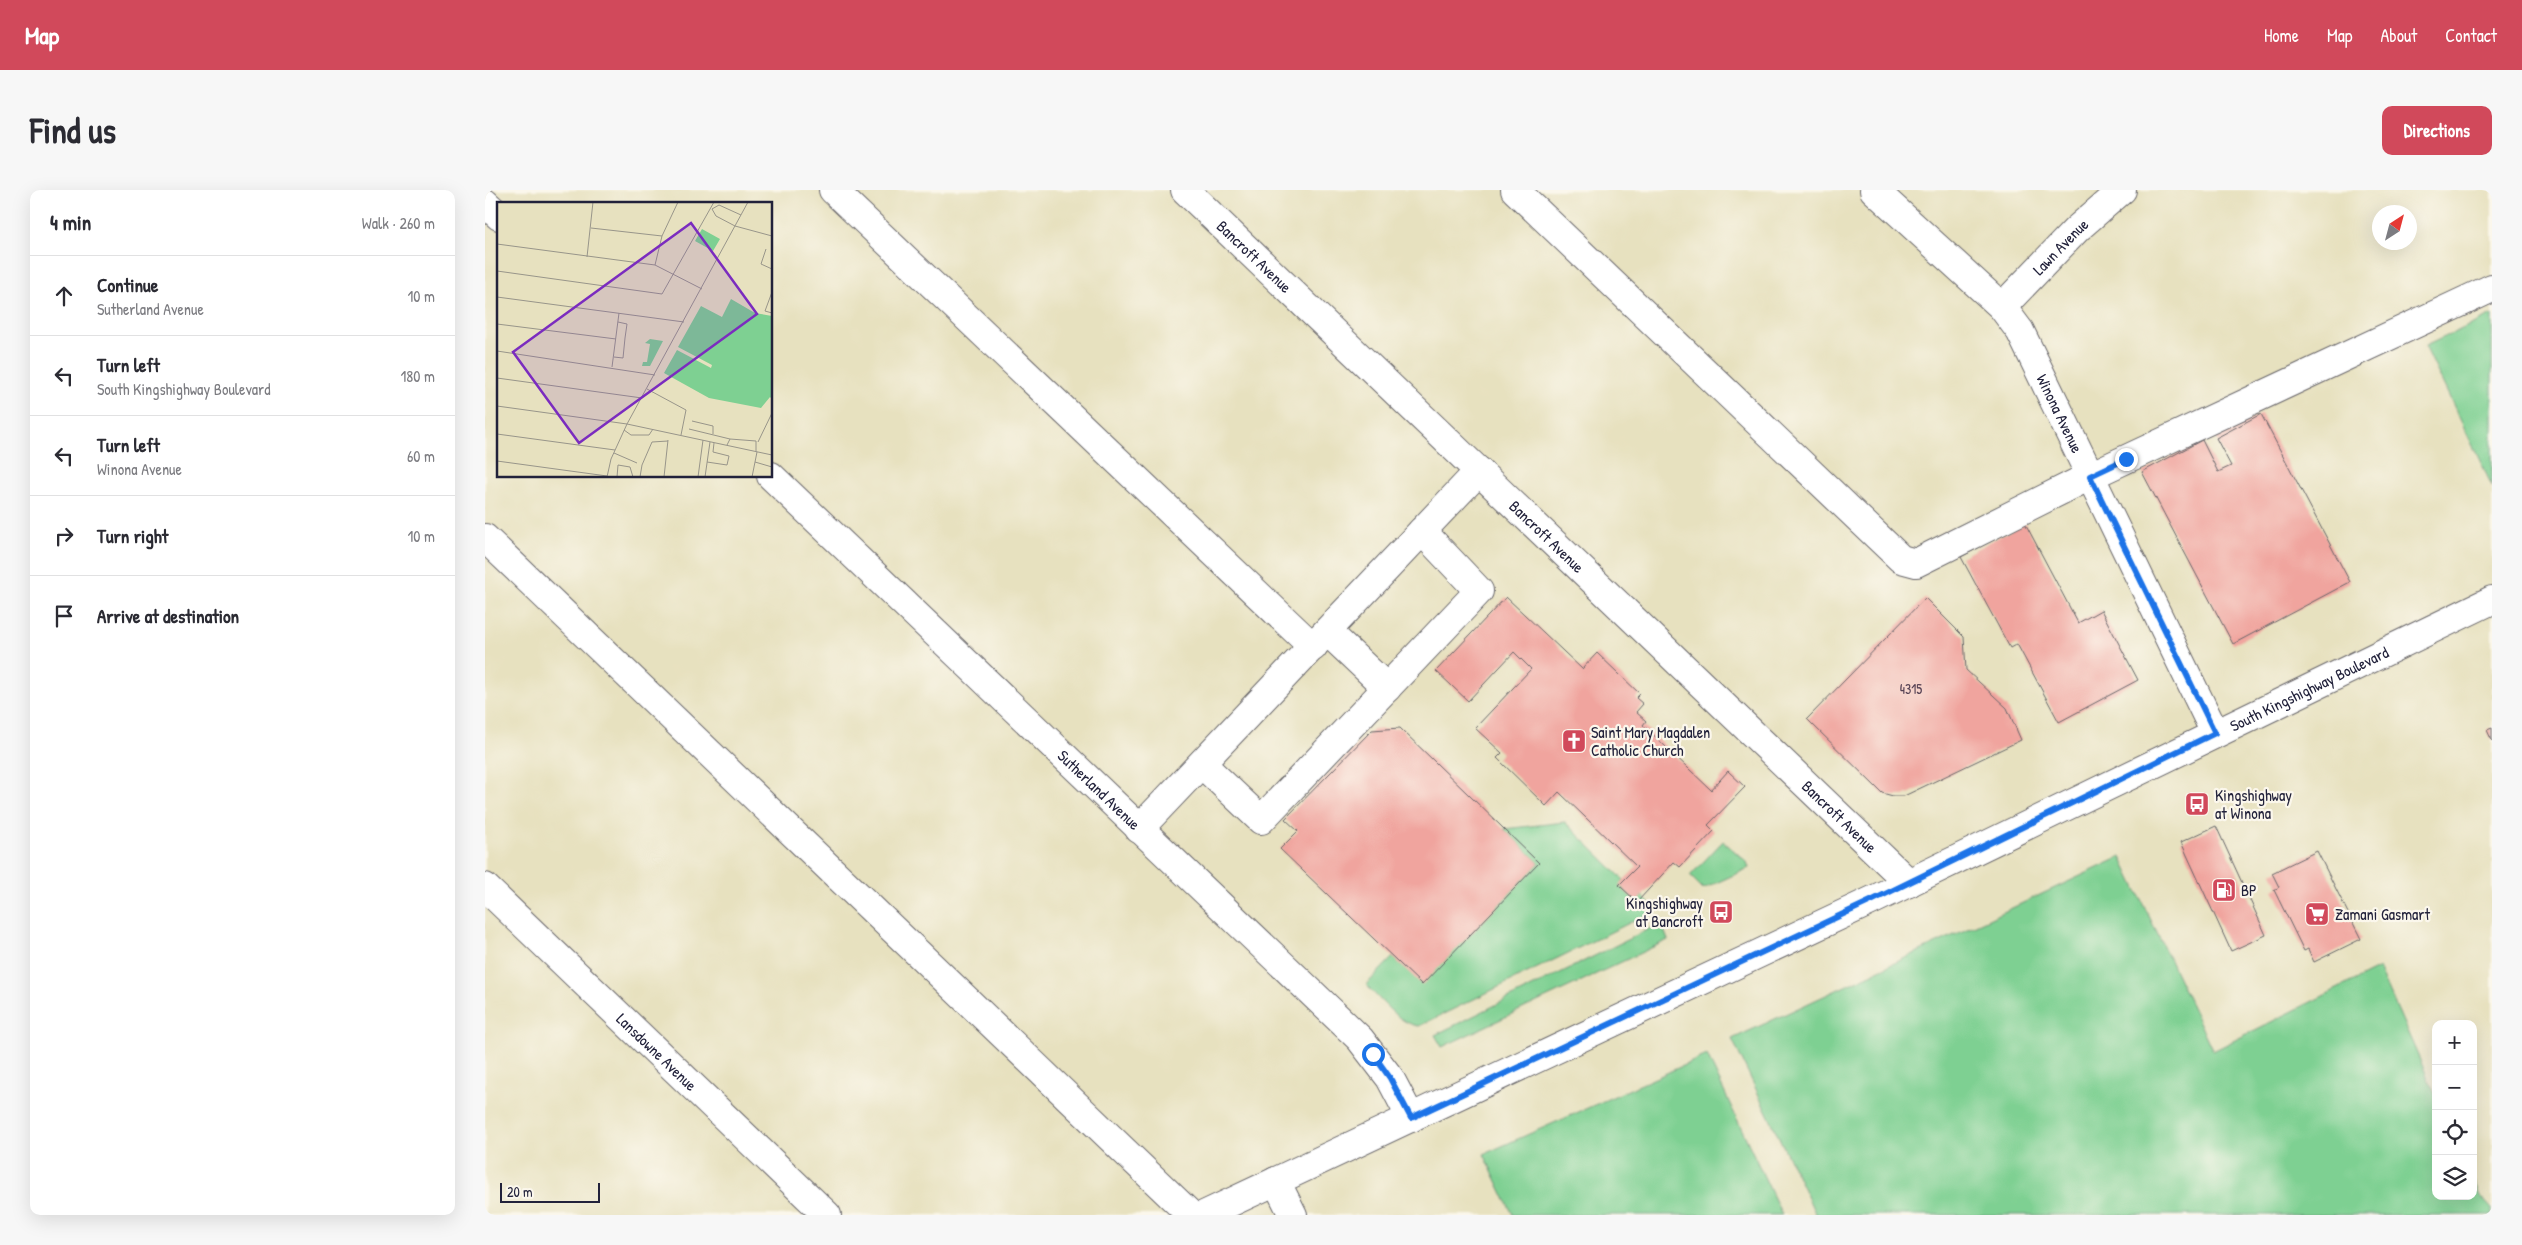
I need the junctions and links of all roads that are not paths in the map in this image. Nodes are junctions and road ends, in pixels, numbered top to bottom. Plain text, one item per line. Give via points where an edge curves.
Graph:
1 (833, 190) edge
2 (1185, 190) edge
3 (1515, 190) edge
4 (1874, 190) edge
5 (2121, 190) edge
6 (485, 203) edge
7 (497, 214) edge
8 (2492, 288) edge
9 (2002, 307) junction
10 (1479, 471) junction
11 (2090, 476) junction
12 (773, 478) edge
13 (1422, 532) junction
14 (485, 538) edge
15 (2492, 600) edge
16 (1321, 640) junction
17 (1387, 688) junction
18 (2215, 733) junction
19 (1202, 764) junction
20 (1139, 829) junction
21 (1909, 883) junction
22 (485, 887) edge
23 (1411, 1118) junction
24 (1277, 1181) junction
25 (827, 1215) edge
26 (1191, 1215) edge
27 (1204, 1215) edge
28 (1293, 1215) edge

1 - 16 street
2 - 10 street, Bancroft Avenue
3 - 11 street via 1901,559 1916,563
4 - 9 street, Winona Avenue
5 - 9 street, Lawn Avenue
6 - 7 street
8 - 11 street
9 - 11 street, Winona Avenue via 2020,331
10 - 13 street
10 - 21 street, Bancroft Avenue
11 - 18 street, Winona Avenue
12 - 20 street, Sutherland Avenue
13 - 16 street
13 - 17 street via 1479,591
14 - 26 street
15 - 18 street, South Kingshighway Boulevard
16 - 17 street
16 - 19 street
17 - 19 street via 1261,820
18 - 21 street, South Kingshighway Boulevard
19 - 20 street
20 - 23 street, Sutherland Avenue via 1360,1039 1390,1078
21 - 23 street, South Kingshighway Boulevard
22 - 25 street, Lansdowne Avenue
23 - 24 street, South Kingshighway Boulevard
24 - 27 street, South Kingshighway Boulevard
24 - 28 street

